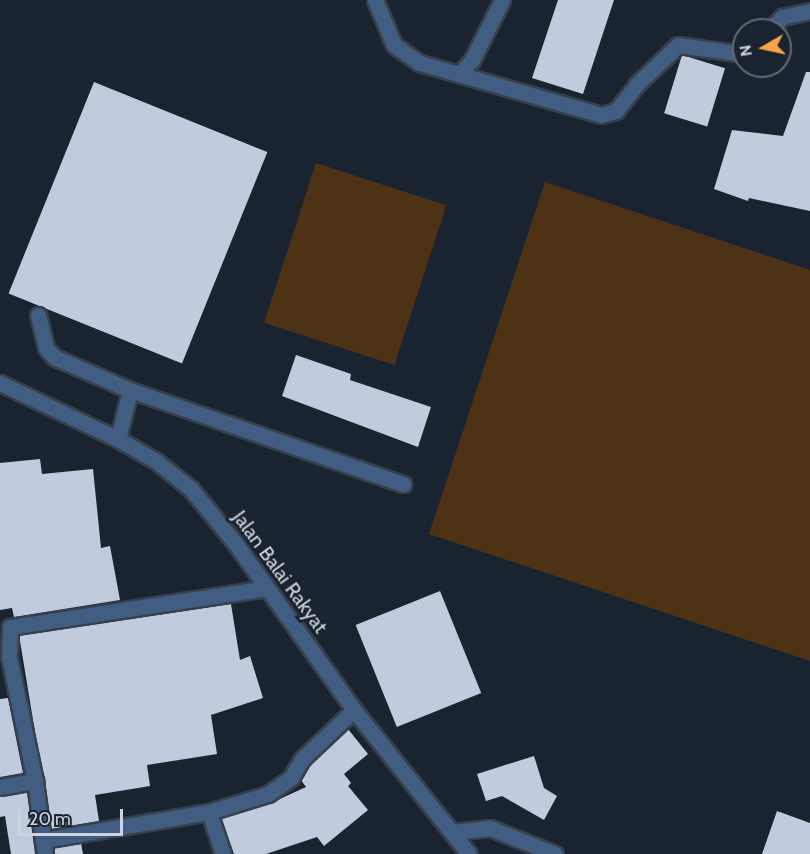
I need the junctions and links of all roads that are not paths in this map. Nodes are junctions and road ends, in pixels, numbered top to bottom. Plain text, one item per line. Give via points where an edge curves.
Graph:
1 (375, 0) edge
2 (502, 0) edge
3 (810, 11) edge
4 (781, 18) edge
5 (732, 52) edge
6 (459, 74) junction
7 (38, 315) dead end
8 (0, 383) edge
9 (130, 390) junction
10 (118, 439) junction
11 (403, 484) dead end
12 (267, 588) junction
13 (354, 710) junction
14 (35, 781) junction
15 (0, 787) edge
16 (208, 812) junction
17 (452, 832) junction
18 (44, 847) edge
19 (223, 854) edge
20 (469, 854) edge
21 (555, 854) edge

1 - 6 street via 394,45 420,63
2 - 6 street via 472,60
3 - 4 street
5 - 6 street via 678,45 636,85 616,111 601,116
7 - 9 street via 46,348 54,357
8 - 10 street, Jalan Balai Rakyat
9 - 10 street
9 - 11 street
10 - 12 street, Jalan Balai Rakyat via 156,461 191,489
12 - 13 street, Jalan Balai Rakyat
12 - 14 street via 10,627 9,657
13 - 16 street via 302,759 291,777 268,794
13 - 17 street, Jalan Balai Rakyat
14 - 15 street
14 - 18 street
16 - 18 street
16 - 19 street
17 - 20 street, Jalan Balai Rakyat
17 - 21 street via 490,828

